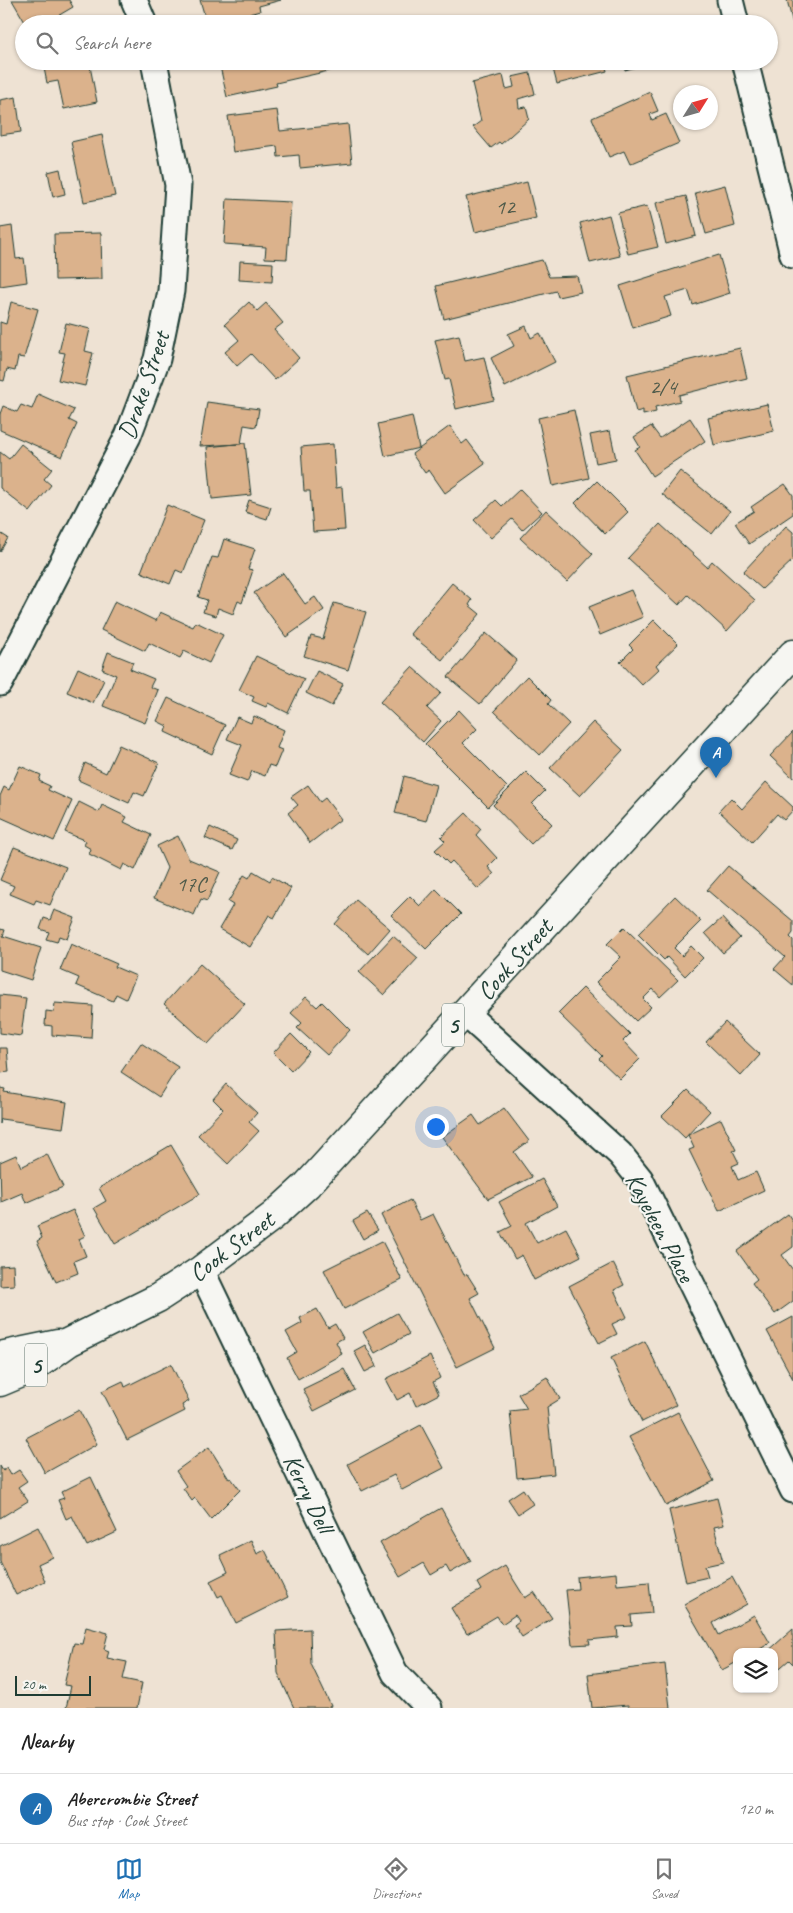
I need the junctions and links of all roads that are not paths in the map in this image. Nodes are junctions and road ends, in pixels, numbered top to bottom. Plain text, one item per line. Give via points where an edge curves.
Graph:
1 (134, 0) edge
2 (730, 0) edge
3 (140, 15) edge
4 (734, 15) edge
5 (156, 70) edge
6 (748, 70) edge
7 (793, 255) edge
8 (793, 654) edge
9 (0, 683) edge
10 (464, 1013) junction
11 (201, 1270) junction
12 (70, 1342) junction
13 (0, 1356) edge
14 (0, 1382) edge
15 (793, 1490) edge
16 (429, 1708) edge

1 - 3 street
2 - 4 street
5 - 9 street, Drake Street via 178,185 171,291 157,359 128,436
6 - 7 street
8 - 10 main road, Cook Street / 5
10 - 11 main road, Cook Street / 5 via 307,1185 273,1216
10 - 15 street, Kayeleen Place via 620,1154 640,1178
11 - 12 main road, Cook Street / 5 via 158,1298
11 - 16 street, Kerry Dell via 395,1673
12 - 13 main road, Cook Street / 5
12 - 14 main road, Cook Street / 5 via 31,1369

